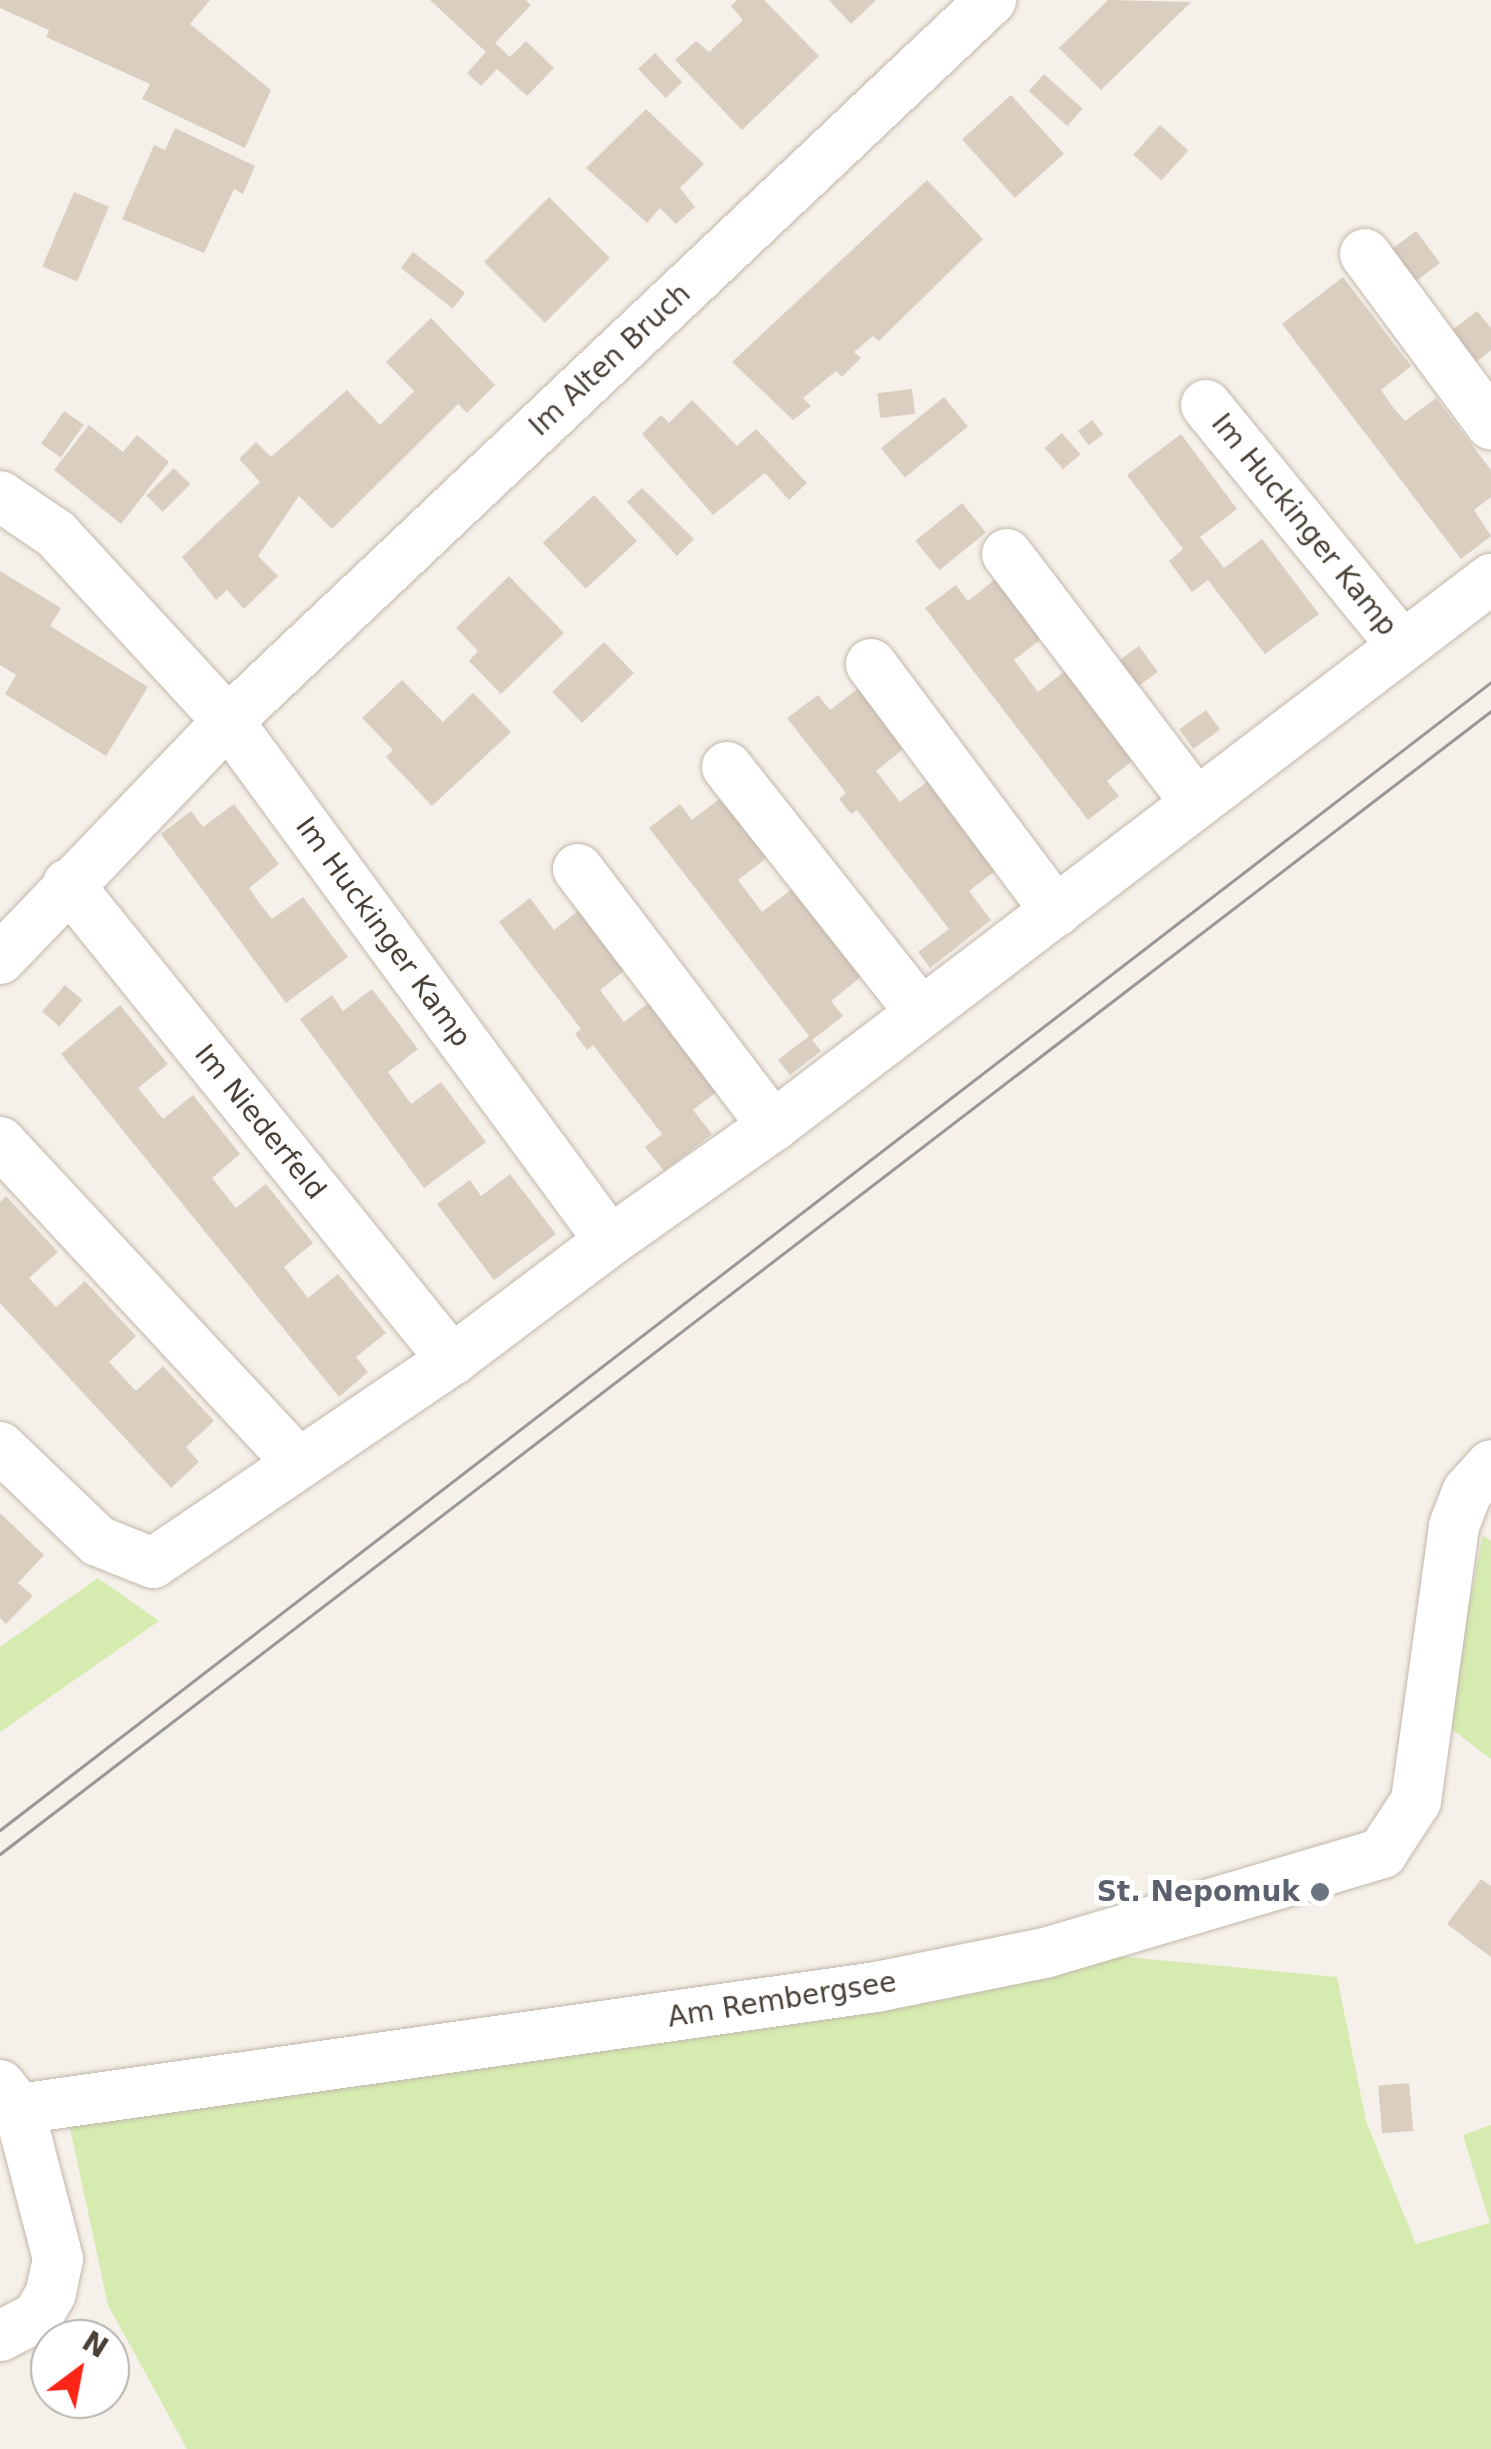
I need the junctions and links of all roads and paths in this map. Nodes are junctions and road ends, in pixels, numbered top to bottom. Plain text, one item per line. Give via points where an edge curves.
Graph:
1 (991, 0) edge
2 (1365, 254) dead end
3 (1206, 406) dead end
4 (1491, 424) edge
5 (0, 496) edge
6 (1006, 554) dead end
7 (1491, 579) edge
8 (1401, 644) junction
9 (870, 664) dead end
10 (228, 720) junction
11 (727, 767) dead end
12 (1194, 800) junction
13 (578, 869) dead end
14 (68, 884) junction
15 (1056, 911) junction
16 (0, 959) edge
17 (919, 1010) junction
18 (774, 1126) junction
19 (0, 1142) edge
20 (610, 1241) junction
21 (452, 1360) junction
22 (0, 1447) edge
23 (299, 1464) junction
24 (1491, 1465) edge
25 (9, 2097) edge
26 (0, 2336) edge

1 - 10 street, Im Alten Bruch
2 - 4 street
3 - 8 street, Im Huckinger Kamp
5 - 10 street, Im Huckinger Kamp via 56,534
6 - 12 street
7 - 8 street, Im Huckinger Kamp
8 - 12 street, Im Huckinger Kamp
9 - 15 street
10 - 14 street
10 - 20 street, Im Huckinger Kamp
11 - 17 street
12 - 15 street, Im Huckinger Kamp
13 - 18 street
14 - 16 street
14 - 21 street, Im Niederfeld
15 - 17 street, Im Huckinger Kamp
17 - 18 street, Im Huckinger Kamp
18 - 20 street, Im Huckinger Kamp
19 - 23 street
20 - 21 street
21 - 23 street
22 - 23 street via 98,1541 154,1563
24 - 25 street, Am Rembergsee via 1467,1492 1454,1526 1416,1800 1382,1853 1045,1953 876,1987
25 - 26 street, Am Rembergsee via 58,2259 37,2317

